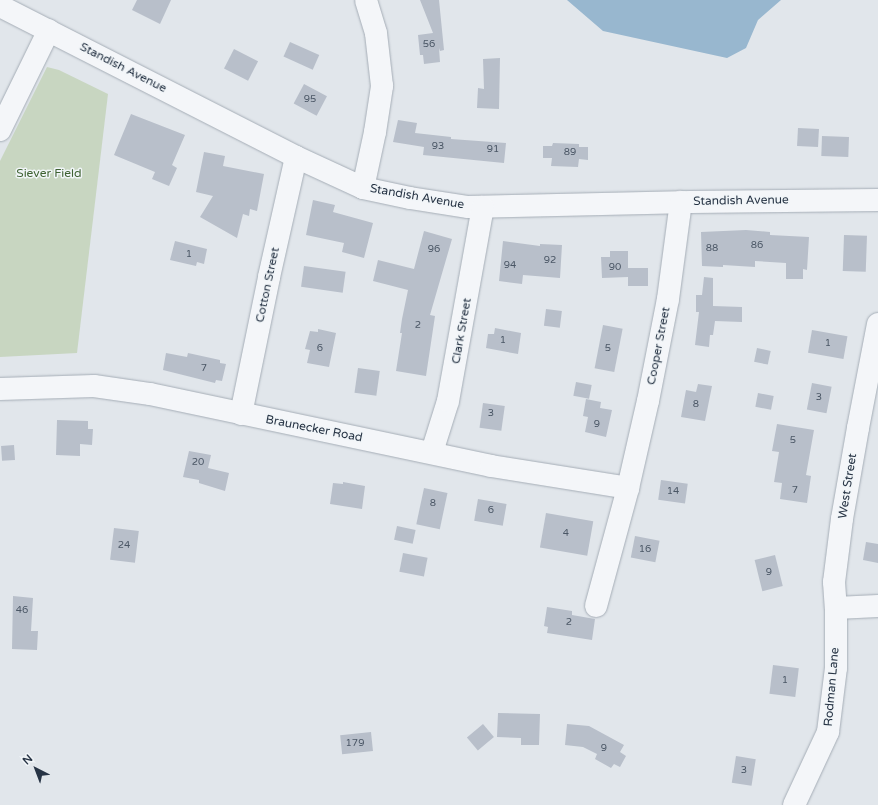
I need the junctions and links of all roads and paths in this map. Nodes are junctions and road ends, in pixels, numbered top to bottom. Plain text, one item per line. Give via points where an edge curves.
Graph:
1 (366, 0) edge
2 (0, 6) edge
3 (49, 30) junction
4 (0, 130) edge
5 (296, 157) junction
6 (363, 188) junction
7 (878, 200) edge
8 (681, 202) junction
9 (483, 207) junction
10 (878, 324) edge
11 (0, 389) edge
12 (241, 414) junction
13 (432, 452) junction
14 (628, 488) junction
15 (596, 606) dead end
16 (878, 606) edge
17 (836, 608) junction
18 (794, 805) edge

1 - 6 street via 376,33 382,86
2 - 3 street, Standish Avenue
3 - 4 street
3 - 5 street, Standish Avenue
5 - 6 street, Standish Avenue
5 - 12 street, Cotton Street
6 - 9 street, Standish Avenue via 410,198
7 - 8 street, Standish Avenue
8 - 9 street, Standish Avenue
8 - 14 street, Cooper Street via 668,299
9 - 13 street, Clark Street via 448,401
10 - 17 street, West Street via 842,519 834,582
11 - 12 street, Braunecker Road via 94,386 150,394
12 - 13 street, Braunecker Road
13 - 14 street, Braunecker Road via 491,466
14 - 15 street, Cooper Street
16 - 17 street
17 - 18 street, Rodman Lane via 836,668 828,732

